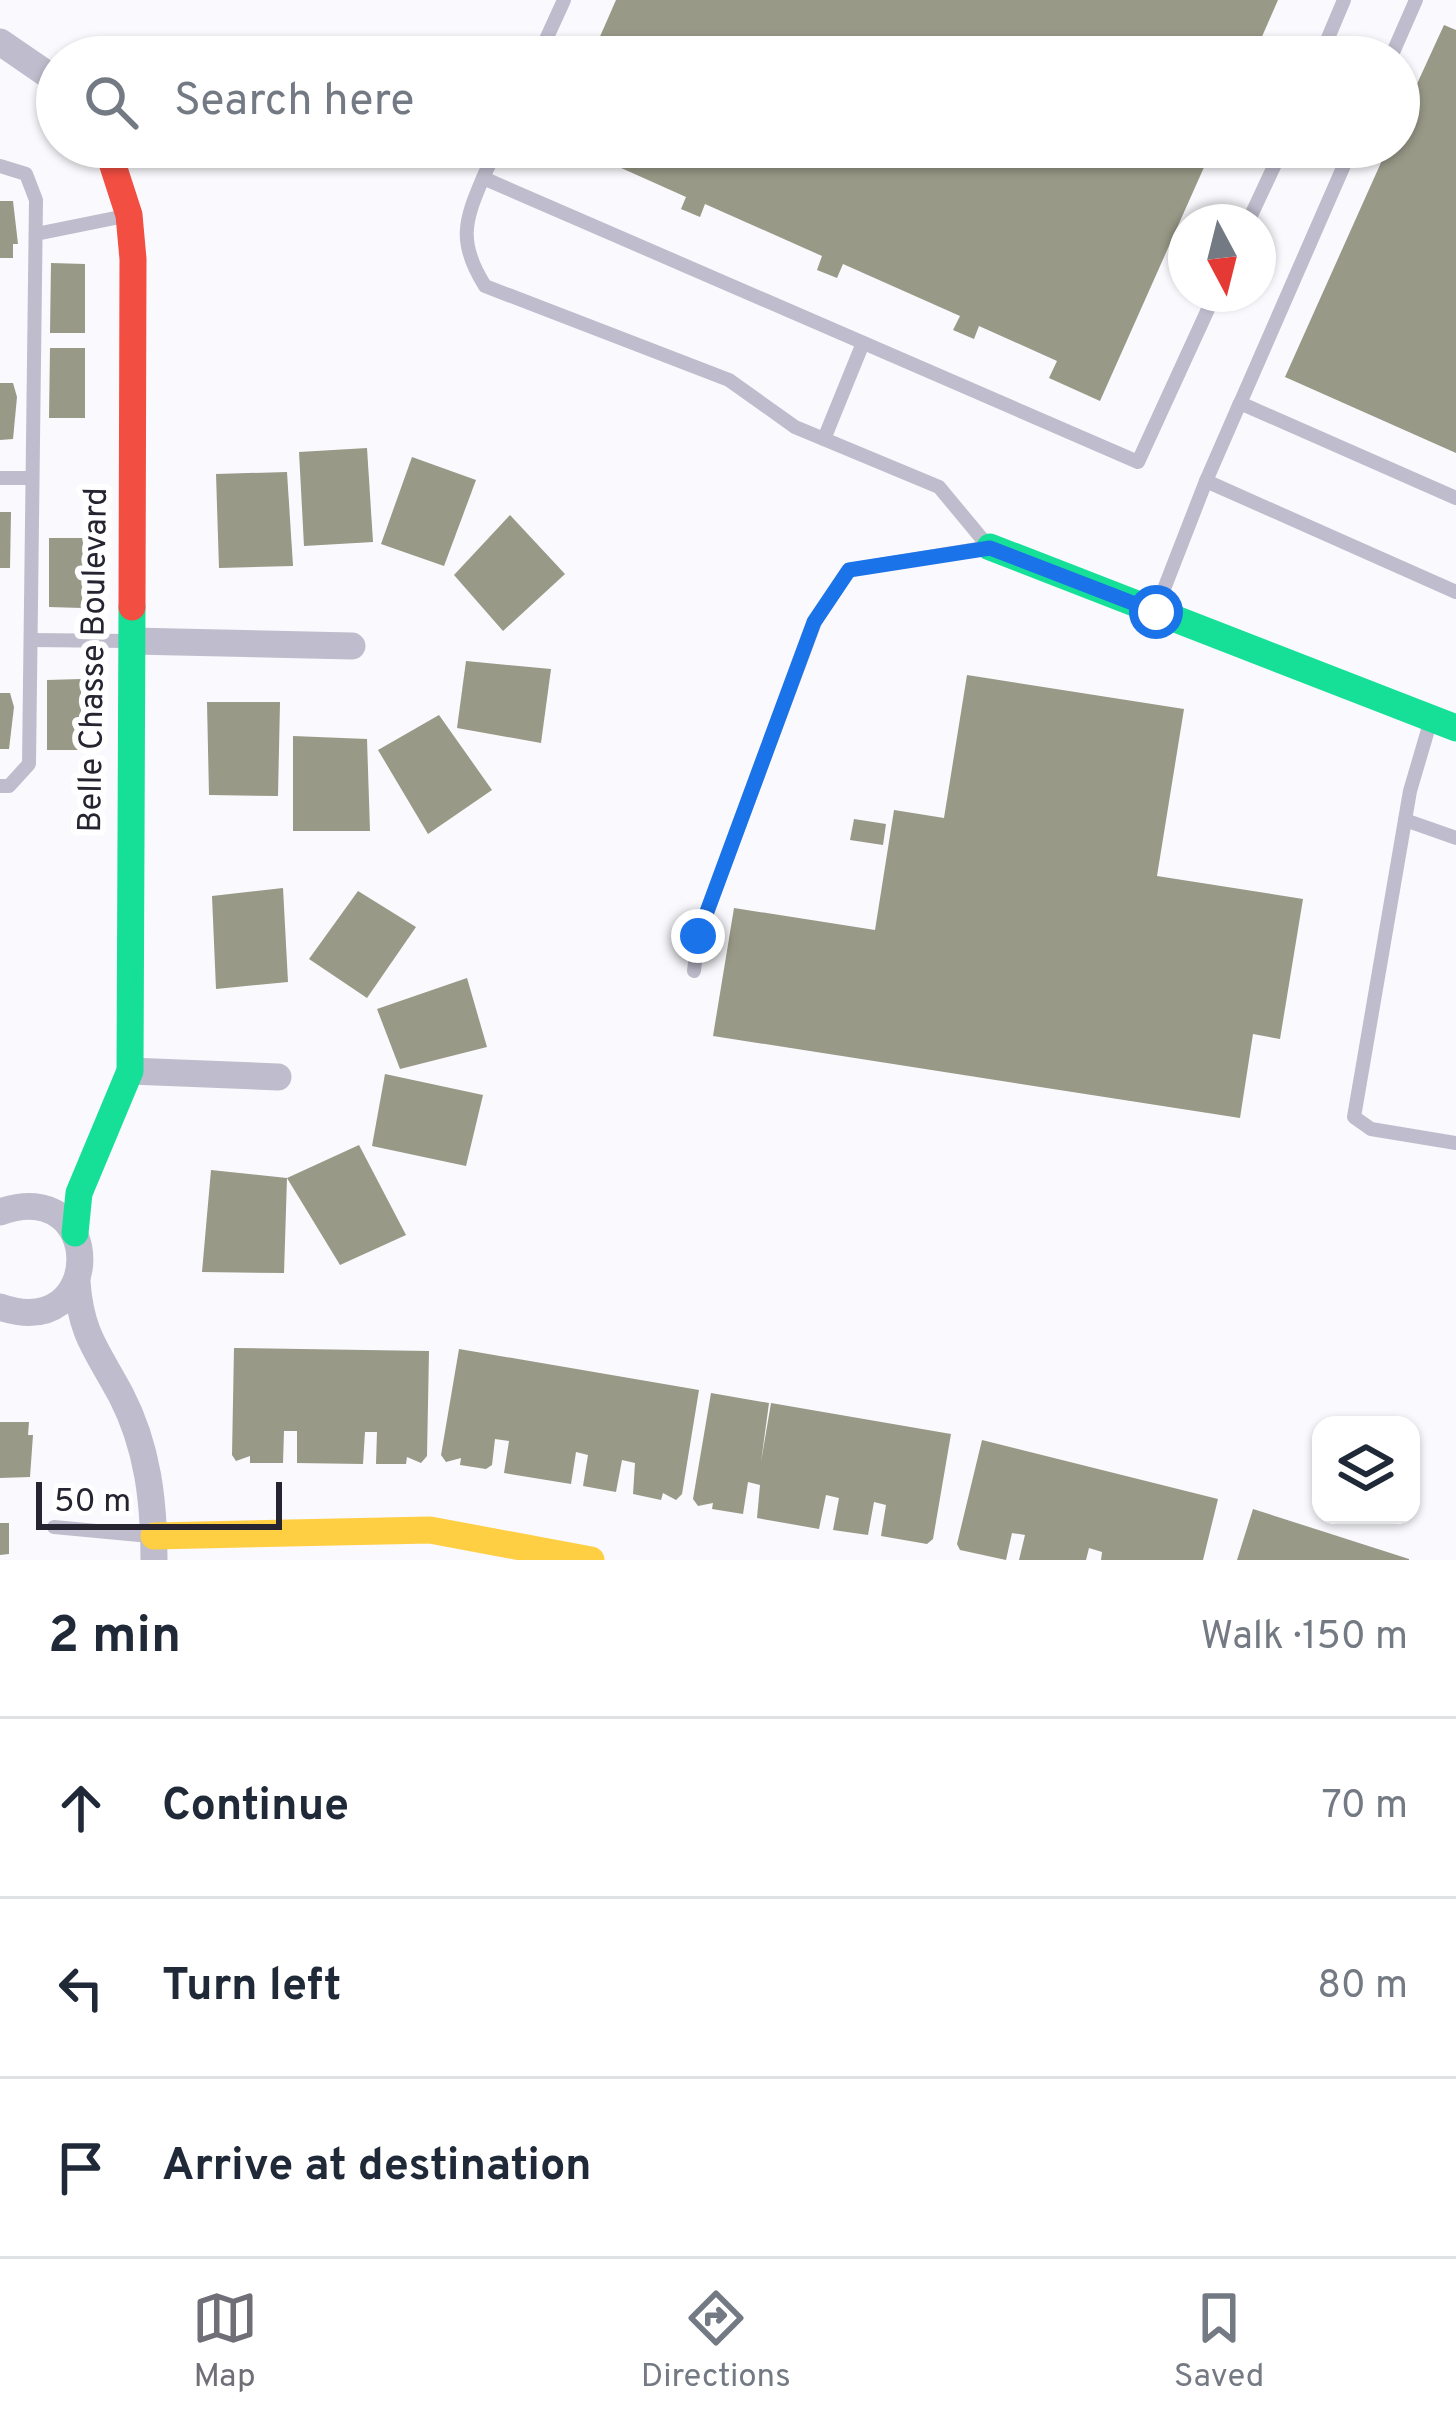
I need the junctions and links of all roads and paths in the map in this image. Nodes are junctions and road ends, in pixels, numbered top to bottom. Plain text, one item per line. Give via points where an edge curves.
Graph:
1 (564, 0) edge
2 (1344, 0) edge
3 (1416, 0) edge
4 (548, 36) edge
5 (1329, 36) edge
6 (1400, 36) edge
7 (0, 42) edge
8 (36, 67) edge
9 (0, 166) edge
10 (114, 168) edge
11 (488, 168) edge
12 (1273, 168) edge
13 (1343, 168) edge
14 (483, 178) junction
15 (1256, 204) edge
16 (129, 215) junction
17 (35, 234) junction
18 (1207, 312) edge
19 (863, 343) junction
20 (1238, 408) junction
21 (824, 439) junction
22 (0, 478) edge
23 (32, 478) junction
24 (1206, 481) junction
25 (1456, 498) edge
26 (990, 548) junction
27 (1456, 592) edge
28 (1156, 612) junction
29 (31, 640) junction
30 (132, 640) junction
31 (352, 646) dead end
32 (1444, 723) edge
33 (0, 786) edge
34 (1405, 820) junction
35 (1456, 838) edge
36 (694, 971) dead end
37 (130, 1071) junction
38 (278, 1077) dead end
39 (1456, 1143) edge
40 (89, 1169) junction
41 (32, 1205) junction
42 (0, 1212) edge
43 (75, 1233) junction
44 (77, 1282) junction
45 (0, 1307) edge
46 (43, 1312) junction
47 (86, 1338) junction
48 (54, 1527) dead end
49 (154, 1548) edge
50 (591, 1560) edge

1 - 4 lane
2 - 5 lane
3 - 6 lane
7 - 8 street
9 - 17 lane via 33,183
10 - 16 street, Belle Chasse Boulevard
11 - 14 lane
12 - 15 lane
13 - 20 lane
14 - 19 lane
14 - 21 lane via 462,228 467,259 485,286 729,380
16 - 17 lane
16 - 30 street, Belle Chasse Boulevard
17 - 23 lane
18 - 19 lane via 1138,462
19 - 21 lane
20 - 24 lane
20 - 25 lane
21 - 26 lane via 939,487
22 - 23 lane
23 - 29 lane
24 - 27 lane
24 - 28 lane
26 - 28 street
26 - 36 lane via 849,570 814,622 698,936
28 - 32 street
29 - 30 lane
29 - 33 lane via 29,764
30 - 31 street
30 - 37 street, Belle Chasse Boulevard
32 - 34 lane
34 - 35 lane
34 - 39 lane via 1354,1117 1371,1129
37 - 38 street
37 - 40 street, Belle Chasse Boulevard
40 - 41 street via 64,1195
40 - 43 street, Belle Chasse Boulevard
41 - 42 street
41 - 43 street via 56,1213
43 - 44 street, Belle Chasse Boulevard
44 - 46 street
44 - 47 street, Belle Chasse Boulevard
45 - 46 street, Belle Chasse Boulevard
46 - 47 street, Belle Chasse Boulevard
47 - 49 street, Belle Chasse Boulevard via 122,1396 148,1462
48 - 49 lane
49 - 50 street via 430,1530

